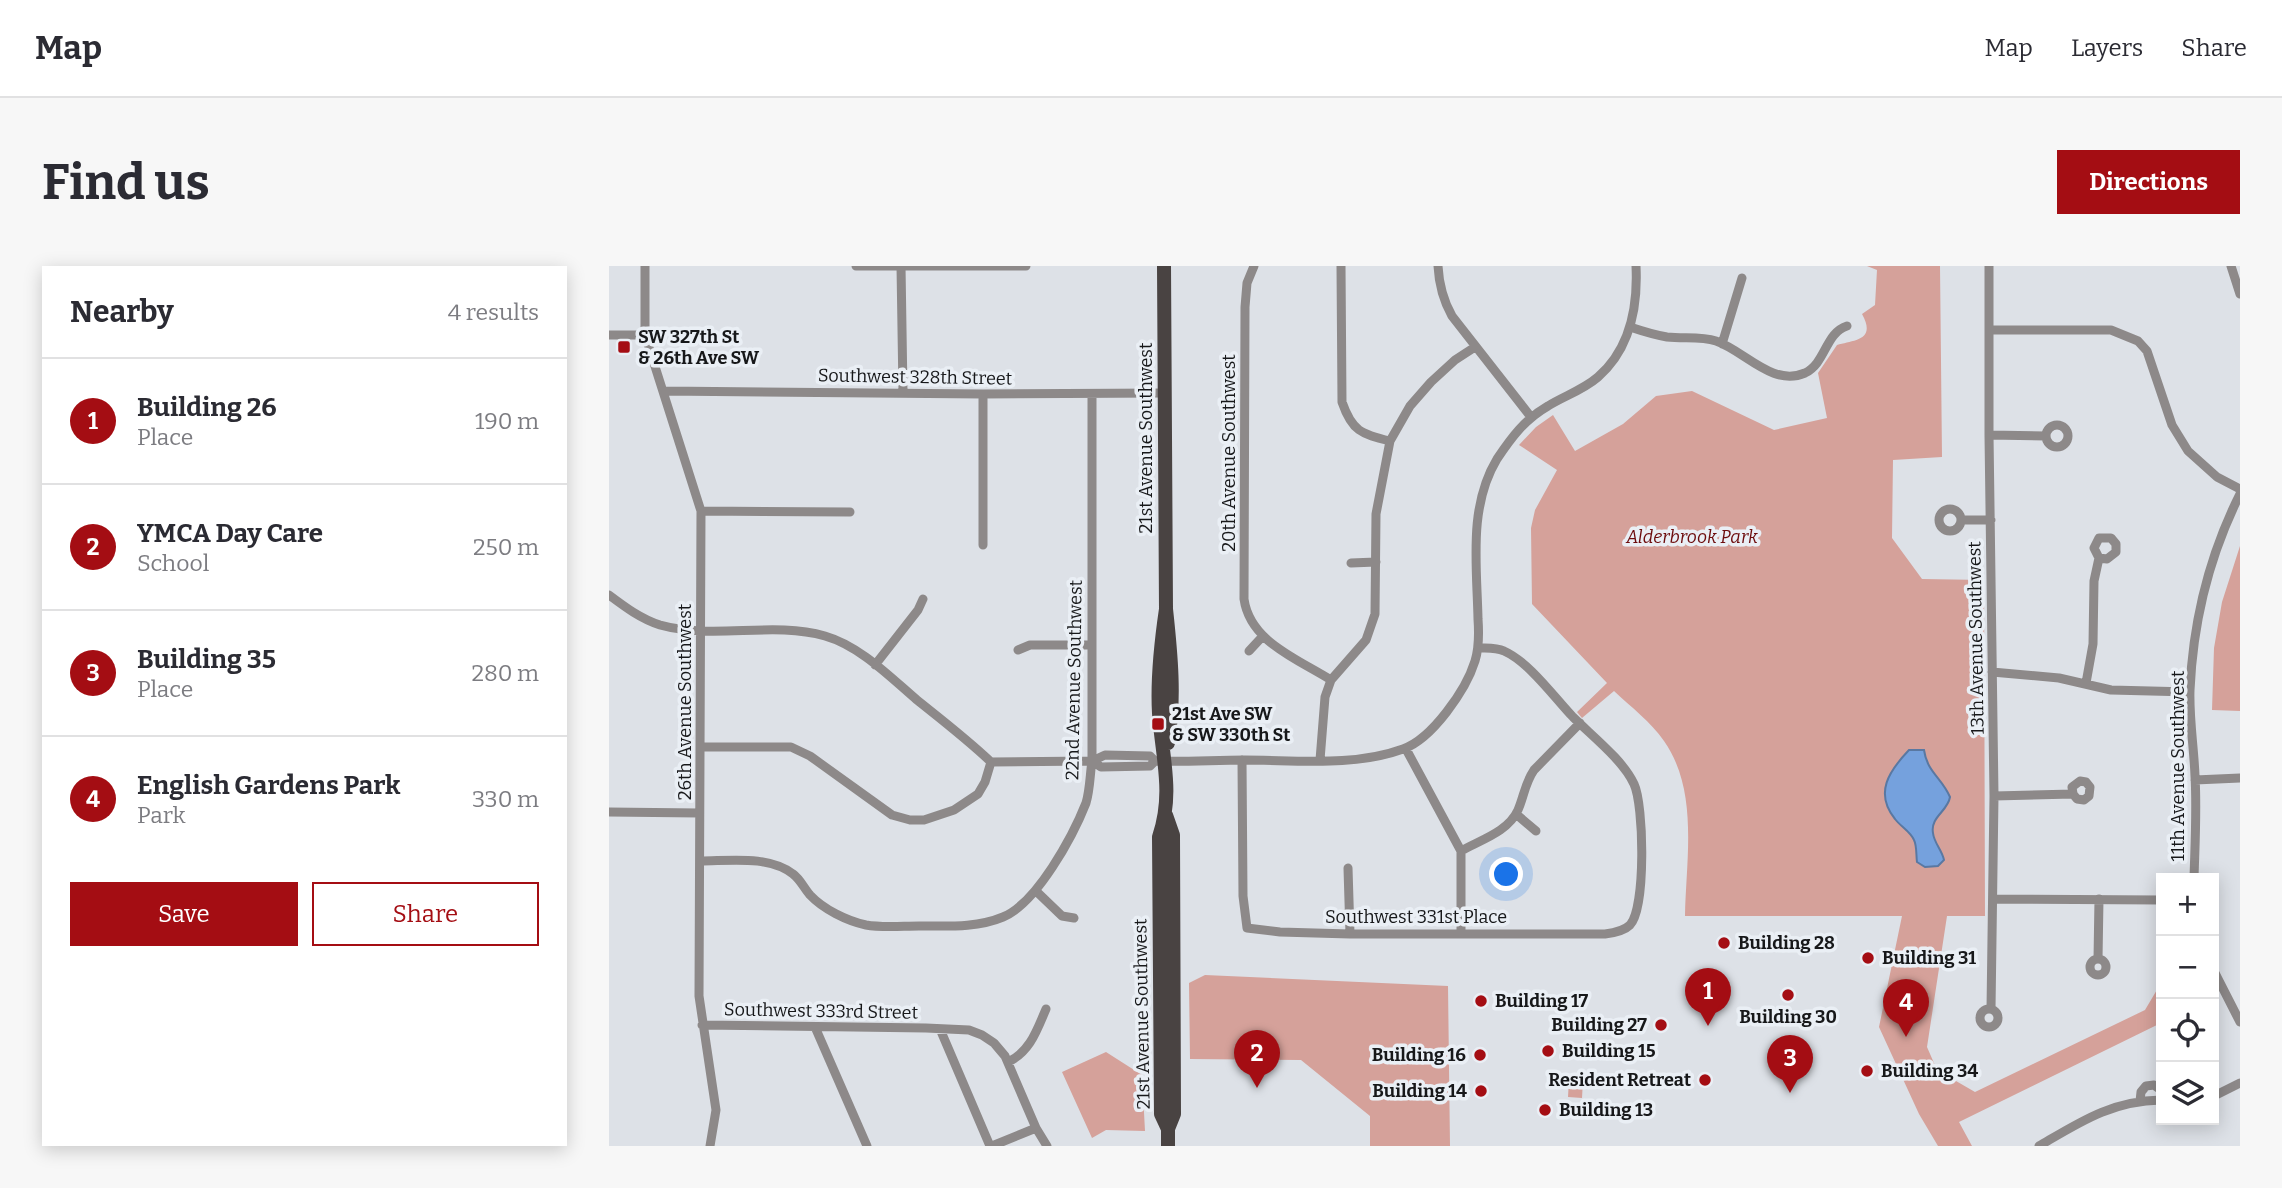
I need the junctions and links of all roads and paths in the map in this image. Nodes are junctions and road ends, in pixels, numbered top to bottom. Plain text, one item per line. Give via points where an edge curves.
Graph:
1 (645, 266) edge
2 (856, 266) edge
3 (901, 266) edge
4 (1026, 266) edge
5 (1164, 266) edge
6 (1254, 266) edge
7 (1341, 266) edge
8 (1438, 266) edge
9 (1636, 266) edge
10 (1989, 266) edge
11 (2231, 266) edge
12 (1742, 278) dead end
13 (2240, 294) edge
14 (1847, 326) dead end
15 (1630, 327) junction
16 (1989, 330) junction
17 (609, 335) edge
18 (645, 335) junction
19 (1722, 345) junction
20 (1475, 347) junction
21 (664, 391) junction
22 (903, 393) junction
23 (1165, 393) junction
24 (983, 394) junction
25 (1092, 394) junction
26 (1531, 417) junction
27 (1989, 435) junction
28 (2046, 436) dead end
29 (1390, 441) junction
30 (2240, 489) edge
31 (2240, 494) edge
32 (701, 512) junction
33 (850, 512) dead end
34 (1961, 520) dead end
35 (1991, 520) junction
36 (983, 545) dead end
37 (2099, 558) dead end
38 (1375, 562) junction
39 (1351, 563) dead end
40 (609, 595) edge
41 (923, 599) dead end
42 (701, 631) junction
43 (1262, 637) junction
44 (1091, 645) junction
45 (1478, 648) junction
46 (1018, 650) dead end
47 (1249, 651) dead end
48 (875, 665) junction
49 (1992, 672) junction
50 (1332, 680) junction
51 (2086, 683) junction
52 (2190, 692) junction
53 (1580, 723) junction
54 (701, 747) junction
55 (1406, 749) junction
56 (1242, 760) junction
57 (1320, 760) junction
58 (1092, 761) junction
59 (1161, 761) junction
60 (991, 762) junction
61 (2240, 778) edge
62 (2195, 780) junction
63 (2073, 794) dead end
64 (1994, 796) junction
65 (609, 812) edge
66 (699, 813) junction
67 (1516, 814) junction
68 (1536, 831) dead end
69 (1461, 851) junction
70 (700, 861) junction
71 (1348, 868) dead end
72 (2195, 873) edge
73 (1036, 891) junction
74 (1994, 899) junction
75 (2099, 899) junction
76 (2156, 900) edge
77 (1074, 918) dead end
78 (1461, 933) junction
79 (1350, 934) junction
80 (2098, 959) dead end
81 (2219, 980) edge
82 (1046, 1009) dead end
83 (1991, 1009) dead end
84 (2239, 1016) edge
85 (702, 1025) junction
86 (815, 1027) junction
87 (940, 1029) junction
88 (1008, 1062) junction
89 (2240, 1083) edge
90 (2156, 1086) edge
91 (2219, 1094) edge
92 (2156, 1100) edge
93 (2140, 1101) junction
94 (1036, 1128) junction
95 (2043, 1145) edge
96 (711, 1146) edge
97 (867, 1146) edge
98 (991, 1146) edge
99 (1047, 1146) edge
100 (1168, 1146) edge

1 - 18 street, 26th Avenue Southwest
2 - 3 street
3 - 4 street
3 - 22 street
5 - 23 main road, 21st Avenue Southwest
6 - 43 street, 20th Avenue Southwest via 1245,307 1244,598 1250,623
7 - 29 street via 1342,402 1348,420 1360,432
8 - 20 street via 1445,304
9 - 15 street
10 - 16 street, 13th Avenue Southwest
11 - 13 street
12 - 19 street
14 - 19 street via 1833,336 1817,365 1794,376 1769,371
15 - 19 street
15 - 26 street via 1617,355 1598,377
16 - 27 street, 13th Avenue Southwest
16 - 30 street via 2111,330 2138,341 2147,351 2172,425 2188,451 2217,477
17 - 18 street
18 - 21 street, 26th Avenue Southwest
20 - 26 street
20 - 29 street via 1431,382 1410,406
21 - 22 street, Southwest 328th Street
21 - 32 street, 26th Avenue Southwest
22 - 24 street, Southwest 328th Street
23 - 25 street, Southwest 328th Street
23 - 59 main road, 21st Avenue Southwest via 1166,610 1173,709
24 - 25 street, Southwest 328th Street
24 - 36 street
25 - 44 street, 22nd Avenue Southwest
26 - 45 street via 1496,461 1480,500
27 - 28 street
27 - 35 street, 13th Avenue Southwest
29 - 38 street via 1376,514
31 - 52 street, 11th Avenue Southwest via 2209,568
32 - 33 street
32 - 42 street, 26th Avenue Southwest
34 - 35 street
35 - 49 street, 13th Avenue Southwest
37 - 51 street
38 - 39 street
38 - 50 street via 1371,631
40 - 42 street via 660,625
41 - 48 street
42 - 48 street via 799,631 827,637
42 - 54 street, 26th Avenue Southwest
43 - 47 street
43 - 50 street
44 - 46 street via 1030,645
44 - 58 street, 22nd Avenue Southwest
45 - 53 street via 1503,650 1513,656
45 - 55 street via 1459,694 1433,728
48 - 60 street
49 - 51 street
49 - 64 street, 13th Avenue Southwest
50 - 57 street via 1322,712
51 - 52 street via 2111,690
52 - 62 street, 11th Avenue Southwest
53 - 67 street via 1528,778
53 - 78 street, Southwest 331st Place via 1629,775 1639,798 1640,891 1630,925 1605,934
54 - 60 street via 791,747 892,815 910,820 954,810 978,794
54 - 66 street, 26th Avenue Southwest
55 - 57 street via 1372,758
55 - 69 street
56 - 57 street
56 - 59 street
56 - 79 street, Southwest 331st Place via 1247,928
58 - 59 street via 1101,767 1150,766
58 - 60 street
58 - 73 street, 22nd Avenue Southwest via 1087,800
59 - 100 main road, 21st Avenue Southwest via 1167,815 1159,837 1160,1100
61 - 62 street
62 - 72 street, 11th Avenue Southwest
63 - 64 street
64 - 74 street, 13th Avenue Southwest
65 - 66 street
66 - 70 street, 26th Avenue Southwest
67 - 68 street
67 - 69 street via 1502,829
69 - 78 street
70 - 73 street, 22nd Avenue Southwest via 775,864 794,874 811,897 866,925 985,923 1005,917
70 - 85 street, 26th Avenue Southwest
71 - 79 street
73 - 77 street via 1062,916
74 - 75 street
74 - 83 street, 13th Avenue Southwest
75 - 76 street
75 - 80 street
78 - 79 street, Southwest 331st Place
81 - 84 street
82 - 88 street via 1033,1039
85 - 86 street, Southwest 333rd Street
85 - 96 street, 26th Avenue Southwest via 716,1110
86 - 87 street, Southwest 333rd Street
86 - 97 street
87 - 88 street, Southwest 333rd Street via 982,1035
87 - 98 street
88 - 94 street, Southwest 333rd Street
89 - 91 street
90 - 93 street via 2146,1086
92 - 93 street
93 - 95 street via 2081,1121
94 - 98 street
94 - 99 street, Southwest 333rd Street

